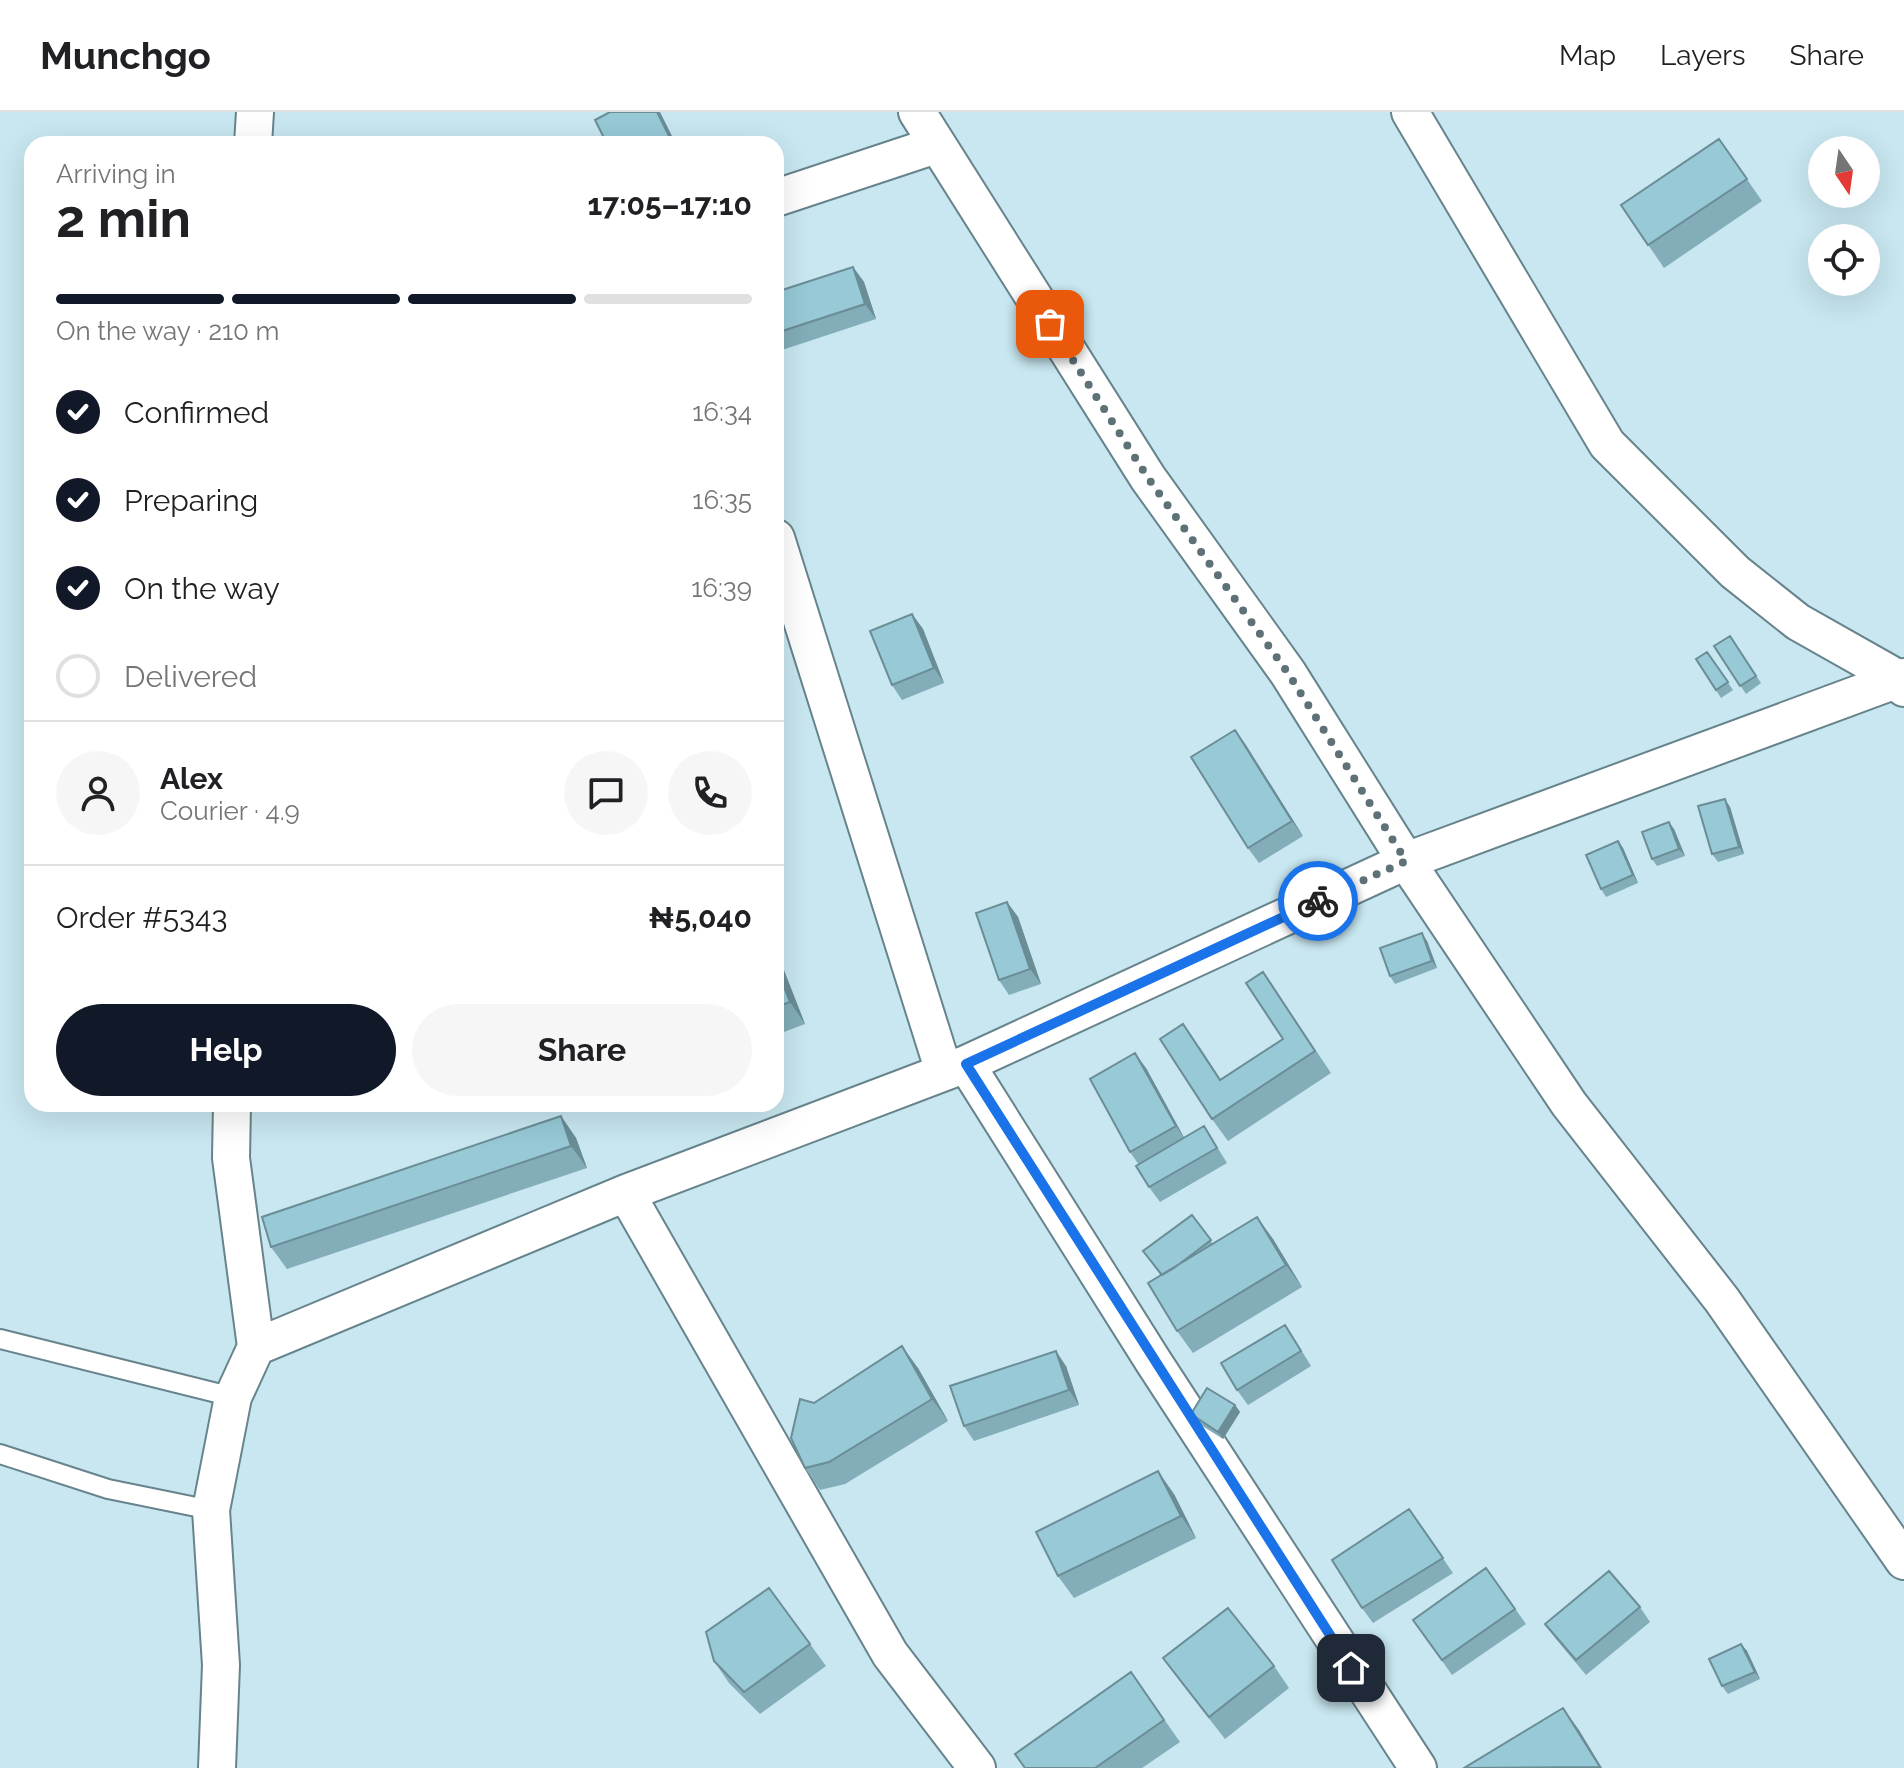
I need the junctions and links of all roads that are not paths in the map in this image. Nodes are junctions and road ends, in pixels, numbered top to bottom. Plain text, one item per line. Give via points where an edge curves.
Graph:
1 (255, 112) edge
2 (917, 112) edge
3 (1410, 112) edge
4 (254, 136) edge
5 (936, 145) junction
6 (784, 195) edge
7 (784, 562) edge
8 (1902, 681) edge
9 (1406, 861) junction
10 (955, 1068) junction
11 (232, 1112) edge
12 (626, 1193) junction
13 (0, 1339) edge
14 (256, 1347) junction
15 (233, 1397) junction
16 (0, 1454) edge
17 (211, 1510) junction
18 (1904, 1561) edge
19 (217, 1768) edge
20 (977, 1768) edge
21 (1418, 1768) edge

1 - 4 street
2 - 5 street
3 - 8 street via 1607,444 1735,572 1798,622
5 - 6 street
5 - 9 street via 1148,478 1288,673
7 - 10 street
8 - 9 street
9 - 10 street
9 - 18 street via 1569,1104 1722,1300
10 - 12 street
10 - 21 street
11 - 14 street via 231,1158
12 - 14 street
12 - 20 street via 890,1654
13 - 15 lane
14 - 15 street
15 - 17 street
16 - 17 lane via 108,1489
17 - 19 street via 221,1665

